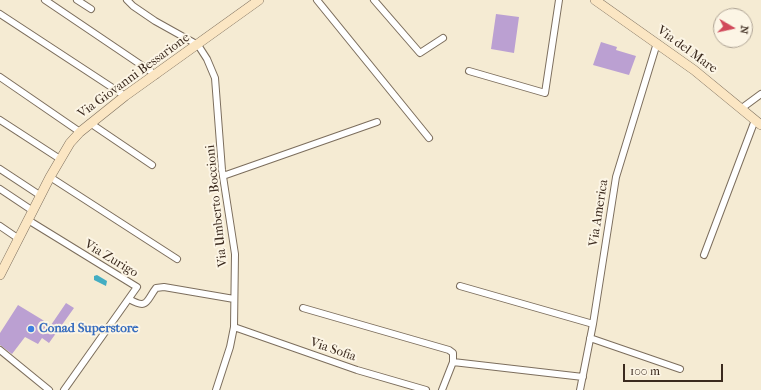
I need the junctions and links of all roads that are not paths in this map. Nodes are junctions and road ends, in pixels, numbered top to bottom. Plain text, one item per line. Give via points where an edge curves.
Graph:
1 (45, 0) edge
2 (77, 0) edge
3 (127, 0) edge
4 (259, 0) edge
5 (317, 0) edge
6 (374, 0) edge
7 (559, 0) edge
8 (600, 2) edge
9 (91, 9) dead end
10 (0, 14) edge
11 (443, 38) dead end
12 (657, 43) junction
13 (198, 45) junction
14 (470, 71) dead end
15 (156, 75) junction
16 (0, 77) edge
17 (761, 94) edge
18 (125, 96) junction
19 (742, 108) junction
20 (0, 120) edge
21 (90, 122) junction
22 (377, 122) dead end
23 (758, 122) edge
24 (80, 132) junction
25 (429, 138) dead end
26 (60, 160) junction
27 (152, 165) dead end
28 (0, 169) edge
29 (223, 176) junction
30 (50, 177) junction
31 (0, 189) edge
32 (41, 196) junction
33 (33, 211) junction
34 (28, 220) junction
35 (0, 226) edge
36 (19, 239) junction
37 (704, 255) dead end
38 (177, 259) dead end
39 (0, 275) edge
40 (460, 286) dead end
41 (234, 299) junction
42 (129, 300) junction
43 (303, 308) dead end
44 (593, 324) junction
45 (234, 327) junction
46 (590, 338) junction
47 (0, 350) edge
48 (453, 362) junction
49 (680, 368) dead end
50 (583, 378) junction
51 (49, 390) edge
52 (64, 390) edge
53 (216, 390) edge
54 (426, 390) edge
55 (442, 390) edge
56 (580, 390) edge

1 - 15 street
2 - 9 street
3 - 13 street via 155,21
4 - 13 street, Via Giovanni Bessarione
5 - 25 street
6 - 11 street via 420,53
7 - 14 street via 545,93
8 - 12 street, Via del Mare
10 - 18 street
12 - 19 street, Via del Mare
12 - 44 street, Via America via 616,177
13 - 15 street, Via Giovanni Bessarione
13 - 29 street, Via Umberto Boccioni via 208,59 215,78
15 - 18 street, Via Giovanni Bessarione
16 - 24 street
17 - 19 street
18 - 21 street, Via Giovanni Bessarione
19 - 23 street, Via del Mare
20 - 26 street
21 - 24 street, Via Giovanni Bessarione
21 - 27 street
22 - 29 street
23 - 37 street
24 - 26 street, Via Giovanni Bessarione
26 - 30 street, Via Giovanni Bessarione
28 - 32 street
29 - 41 street, Via Umberto Boccioni via 235,254
30 - 32 street, Via Giovanni Bessarione
30 - 38 street
31 - 33 street
32 - 33 street, Via Giovanni Bessarione
33 - 34 street, Via Giovanni Bessarione
34 - 36 street, Via Giovanni Bessarione
34 - 42 street, Via Zurigo via 137,287
35 - 36 street
36 - 39 street, Via Giovanni Bessarione
40 - 44 street
41 - 42 street via 164,287 156,288 148,302 143,304
41 - 45 street, Via Umberto Boccioni
42 - 52 street, Via Zurigo
43 - 48 street via 449,350 453,353
44 - 46 street, Via America
45 - 53 street, Via Umberto Boccioni
45 - 54 street, Via Sofia via 299,351
46 - 49 street
46 - 50 street, Via America
47 - 51 street
48 - 50 street
48 - 55 street
50 - 56 street, Via America

